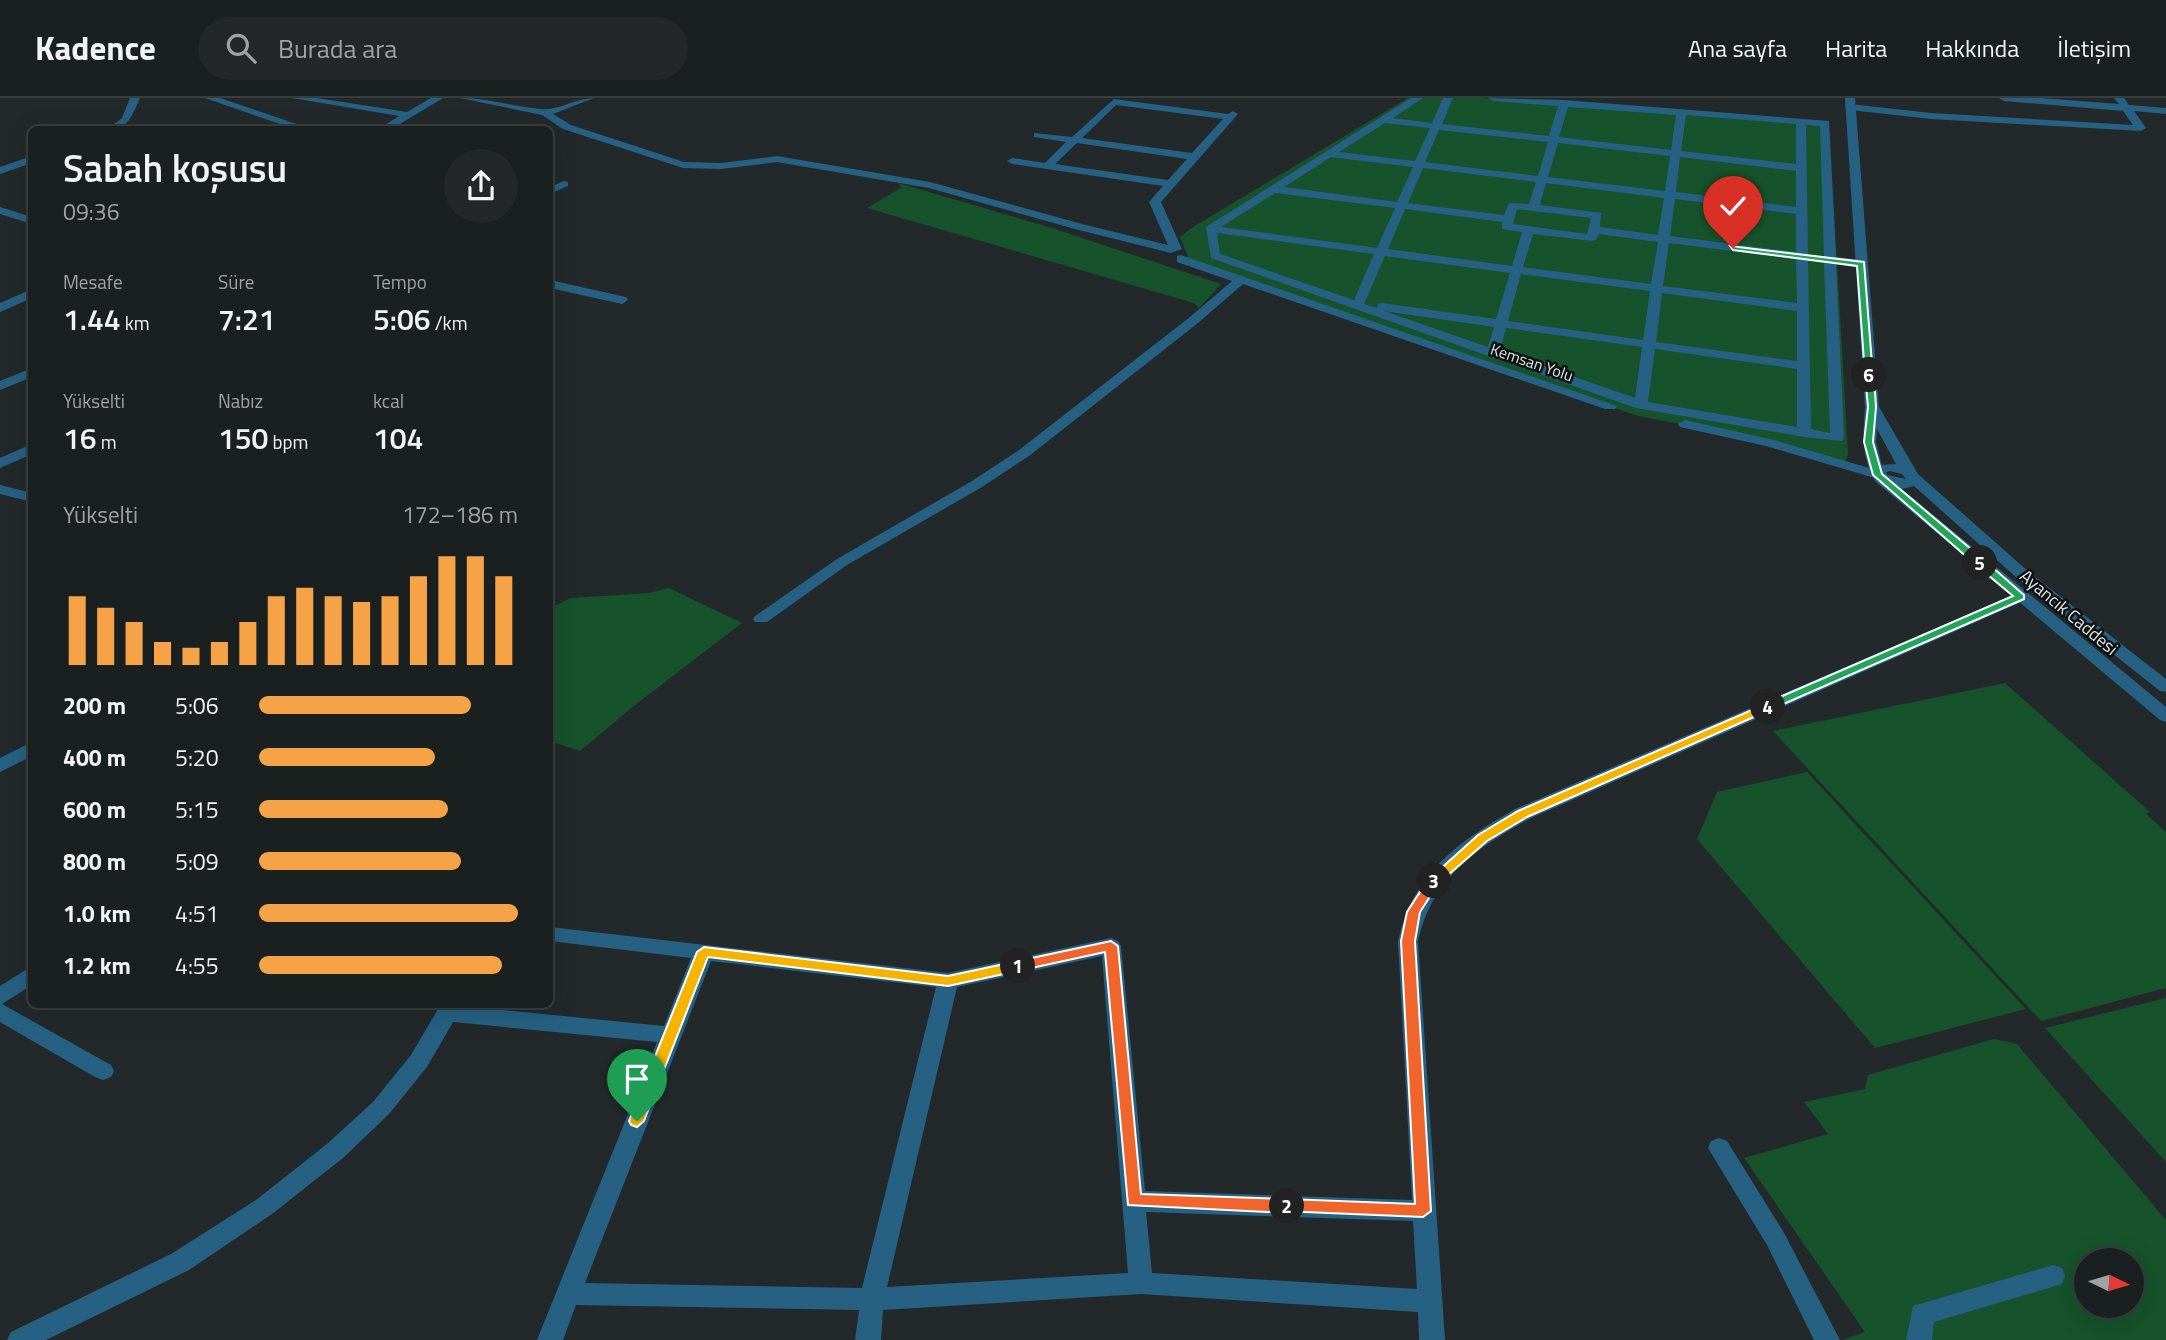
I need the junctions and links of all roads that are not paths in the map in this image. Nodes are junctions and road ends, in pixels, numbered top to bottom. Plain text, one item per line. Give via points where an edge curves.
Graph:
1 (135, 98) edge
2 (210, 98) edge
3 (437, 98) edge
4 (465, 98) edge
5 (589, 98) edge
6 (1418, 98) edge
7 (1448, 98) edge
8 (1493, 98) edge
9 (2004, 98) edge
10 (2119, 98) edge
11 (482, 99) edge
12 (290, 100) edge
13 (402, 102) dead end
14 (1564, 103) junction
15 (1850, 103) edge
16 (423, 106) junction
17 (2126, 107) junction
18 (2166, 111) edge
19 (1681, 112) junction
20 (545, 113) junction
21 (410, 115) junction
22 (1383, 120) junction
23 (1801, 121) junction
24 (117, 126) edge
25 (300, 126) edge
26 (389, 126) edge
27 (1436, 126) junction
28 (1038, 135) dead end
29 (1075, 140) junction
30 (1554, 140) junction
31 (1801, 140) junction
32 (1826, 142) junction
33 (1330, 154) junction
34 (1675, 154) junction
35 (1195, 156) junction
36 (28, 160) edge
37 (1012, 161) dead end
38 (1419, 164) junction
39 (1047, 166) junction
40 (1801, 168) junction
41 (0, 171) edge
42 (1542, 179) junction
43 (1802, 182) junction
44 (564, 184) dead end
45 (1171, 184) junction
46 (1827, 185) junction
47 (1273, 189) junction
48 (553, 190) edge
49 (1670, 195) junction
50 (1401, 206) junction
51 (1534, 208) junction
52 (0, 210) edge
53 (1802, 211) junction
54 (1508, 219) junction
55 (28, 220) edge
56 (1210, 229) junction
57 (1528, 230) junction
58 (1594, 230) junction
59 (1663, 239) junction
60 (1381, 252) junction
61 (1173, 254) junction
62 (1802, 257) junction
63 (1830, 260) junction
64 (1861, 264) junction
65 (1516, 270) junction
66 (1240, 280) junction
67 (553, 285) edge
68 (1657, 289) junction
69 (28, 295) edge
70 (622, 300) dead end
71 (1357, 304) junction
72 (0, 308) edge
73 (1803, 308) junction
74 (1501, 323) junction
75 (1649, 344) junction
76 (1818, 349) junction
77 (1493, 353) junction
78 (1803, 366) junction
79 (28, 374) edge
80 (0, 386) edge
81 (1640, 405) junction
82 (1872, 407) junction
83 (1804, 433) junction
84 (28, 450) edge
85 (0, 464) edge
86 (1910, 474) junction
87 (1880, 476) junction
88 (0, 489) edge
89 (28, 497) edge
90 (2020, 597) junction
91 (761, 619) dead end
92 (2166, 687) edge
93 (2166, 716) edge
94 (28, 750) edge
95 (0, 766) edge
96 (553, 934) edge
97 (704, 952) junction
98 (28, 977) edge
99 (948, 981) junction
100 (0, 997) edge
101 (449, 1009) edge
102 (0, 1012) edge
103 (671, 1034) junction
104 (103, 1071) dead end
105 (1719, 1148) dead end
106 (1133, 1201) junction
107 (1423, 1211) junction
108 (2053, 1276) dead end
109 (1141, 1283) junction
110 (568, 1294) junction
111 (872, 1299) junction
112 (1429, 1301) junction
113 (20, 1340) edge
114 (550, 1340) edge
115 (868, 1340) edge
116 (1432, 1340) edge
117 (1827, 1340) edge
118 (1919, 1340) edge

1 - 24 street via 126,119
2 - 25 street via 266,110
3 - 16 street
4 - 11 street
5 - 20 street
6 - 22 street
7 - 27 street
8 - 14 street
9 - 17 street
10 - 17 street
11 - 20 street
12 - 21 street
13 - 16 street
14 - 19 street
14 - 30 street
15 - 17 street via 1931,116 2141,128
15 - 64 street, Ayancık Caddesi
16 - 21 street
17 - 18 street
19 - 23 street
19 - 34 street
20 - 61 street, Kemsan Yolu via 567,127 683,165 781,159 930,185
21 - 26 street
22 - 27 street
22 - 33 street
23 - 31 street
23 - 32 street via 1825,123
27 - 30 street
27 - 38 street
28 - 29 street
29 - 35 street
29 - 35 street via 1114,102 1232,115
29 - 39 street
30 - 34 street
30 - 42 street
31 - 32 street
31 - 40 street
32 - 46 street
33 - 38 street
33 - 47 street
34 - 40 street
34 - 49 street
35 - 45 street
36 - 41 street
37 - 39 street
38 - 42 street
38 - 50 street
39 - 45 street
40 - 43 street
42 - 49 street
42 - 51 street
43 - 46 street
43 - 53 street
44 - 48 street
45 - 61 street via 1155,202
46 - 63 street
47 - 50 street
47 - 56 street
49 - 53 street
49 - 59 street
50 - 54 street
50 - 60 street
51 - 54 street via 1513,205
51 - 58 street via 1597,215
52 - 55 street
53 - 62 street
54 - 57 street via 1506,227
56 - 60 street
56 - 71 street via 1215,256
57 - 58 street via 1592,238
57 - 65 street
58 - 59 street
59 - 62 street
59 - 68 street
60 - 65 street
60 - 71 street
61 - 66 street, Kemsan Yolu
62 - 63 street
62 - 73 street
63 - 64 street
63 - 76 street
64 - 82 street, Ayancık Caddesi
65 - 68 street
65 - 74 street
66 - 87 street, Kemsan Yolu via 1587,399 1769,443
66 - 91 street via 1024,453 842,562
67 - 70 street
68 - 73 street
68 - 75 street
69 - 72 street
71 - 74 street
71 - 77 street
73 - 76 street
74 - 75 street
74 - 77 street
75 - 78 street
75 - 81 street
76 - 78 street
76 - 83 street via 1837,438
77 - 81 street
78 - 83 street
79 - 80 street
81 - 83 street
82 - 86 street, Ayancık Caddesi
82 - 87 street, Ayancık Caddesi via 1869,442
84 - 85 street
86 - 87 street via 1890,467 1881,468
86 - 92 street, Ayancık Caddesi via 2023,575
87 - 90 street, Ayancık Caddesi
88 - 89 street
90 - 93 street, Ayancık Caddesi
90 - 107 street via 1522,814 1482,838 1449,866 1420,898 1408,941
94 - 95 street
96 - 97 street
97 - 99 street
97 - 103 street
98 - 100 street
99 - 106 street via 1111,946
99 - 111 street
101 - 103 street
101 - 113 street via 419,1061 381,1108 264,1208 180,1262
102 - 104 street
103 - 110 street
105 - 117 street via 1775,1238
106 - 107 street
106 - 109 street
107 - 112 street
108 - 118 street via 1922,1314
109 - 111 street
109 - 112 street
110 - 111 street
110 - 114 street
111 - 115 street
112 - 116 street

